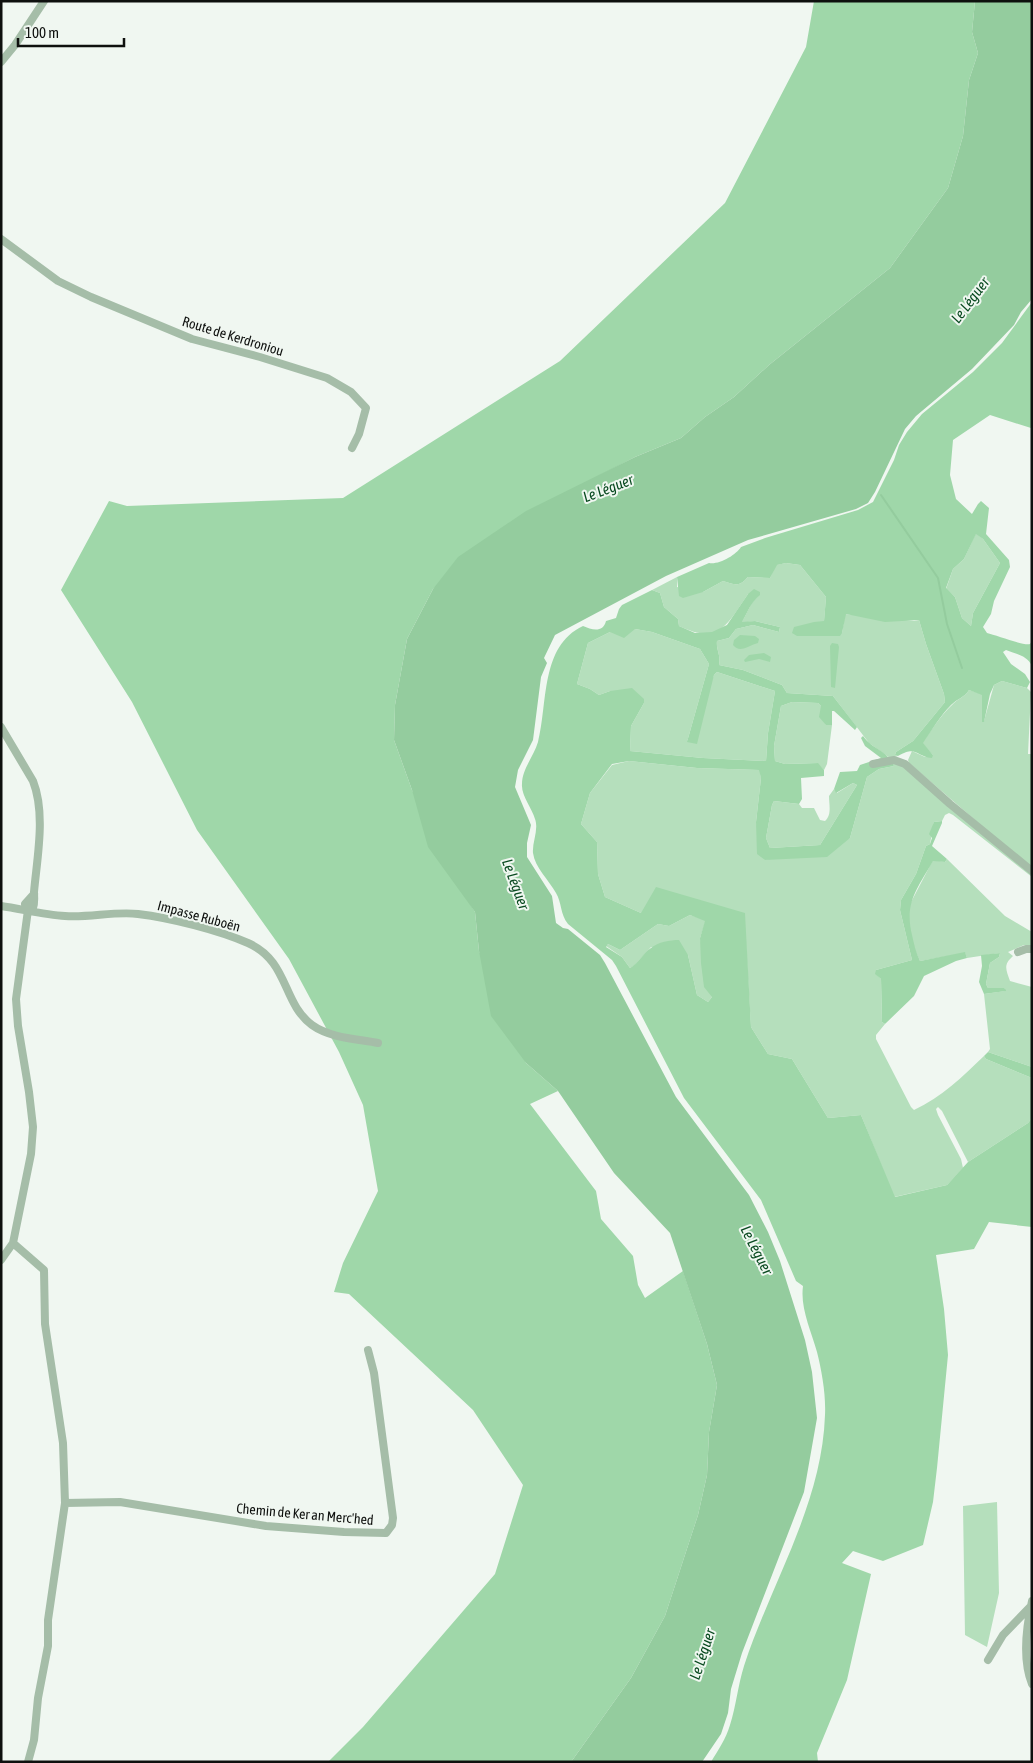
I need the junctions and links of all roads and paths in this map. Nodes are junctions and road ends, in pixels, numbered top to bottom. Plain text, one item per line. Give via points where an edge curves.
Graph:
1 (44, 1) edge
2 (1, 62) edge
3 (1, 239) edge
4 (352, 448) dead end
5 (1, 727) edge
6 (873, 764) dead end
7 (1032, 871) edge
8 (1, 906) edge
9 (28, 910) junction
10 (1032, 949) edge
11 (1018, 952) dead end
12 (378, 1043) dead end
13 (13, 1243) junction
14 (1, 1260) edge
15 (368, 1350) dead end
16 (65, 1503) junction
17 (1031, 1603) edge
18 (988, 1660) dead end
19 (1032, 1684) edge
20 (28, 1762) edge

1 - 2 street
3 - 4 street, Route de Kerdroniou via 58,281 91,297 192,338 327,378 351,392 366,408
5 - 9 street via 36,789 39,811 37,872 34,894 25,904
6 - 7 street via 894,760 905,764
8 - 9 street, Impasse Ruboën
9 - 12 street, Impasse Ruboën via 75,917 136,913 205,928 249,943 272,961 300,1013 313,1026
9 - 13 street via 16,999 29,1092 31,1154
10 - 11 street
13 - 14 street
13 - 16 street via 44,1270 45,1324 63,1443
15 - 16 street, Chemin de Ker an Merc'hed via 374,1373 393,1518 386,1533 266,1526 120,1502
16 - 20 street via 48,1620 48,1646
17 - 18 street via 1003,1635
17 - 19 street via 1026,1657

